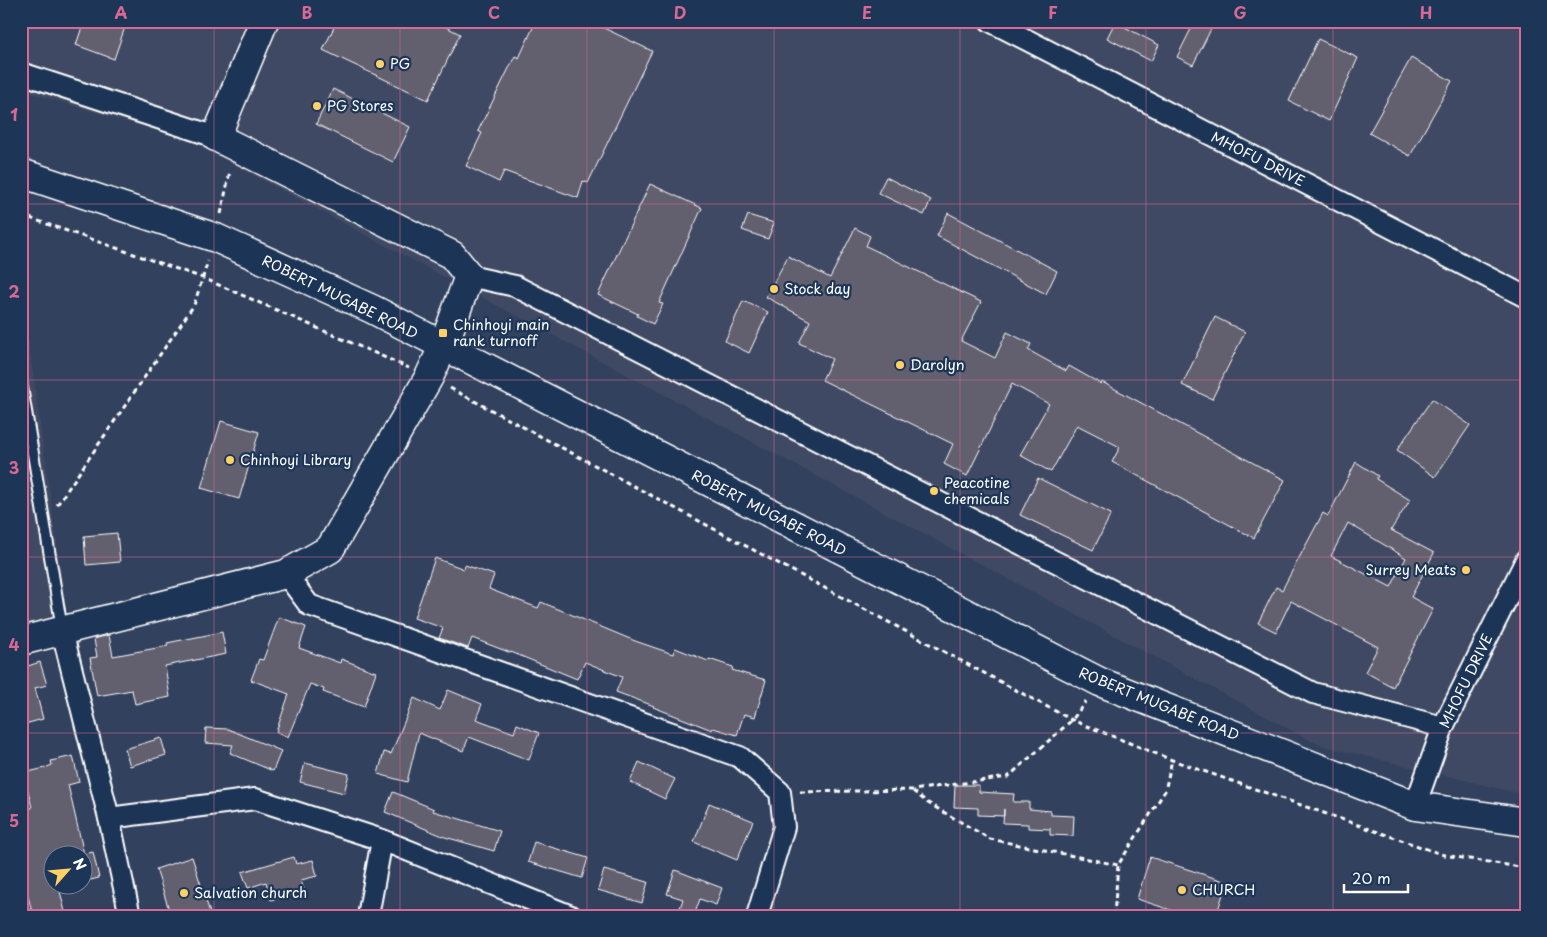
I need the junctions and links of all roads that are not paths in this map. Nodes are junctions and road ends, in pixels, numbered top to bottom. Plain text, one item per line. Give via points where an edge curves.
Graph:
1 (264, 21) edge
2 (990, 21) edge
3 (21, 73) edge
4 (226, 142) junction
5 (21, 173) edge
6 (469, 276) junction
7 (1526, 297) edge
8 (444, 347) junction
9 (21, 381) edge
10 (1526, 560) edge
11 (286, 574) junction
12 (62, 631) junction
13 (21, 641) edge
14 (1443, 728) junction
15 (1415, 806) junction
16 (109, 818) junction
17 (1526, 822) edge
18 (382, 840) junction
19 (558, 914) edge
20 (130, 916) edge
21 (368, 916) edge
22 (757, 916) edge

1 - 4 main road
2 - 7 street, MHOFU DRIVE
3 - 4 street
4 - 6 main road via 452,255
5 - 8 main road, ROBERT MUGABE ROAD via 216,238 372,309
6 - 8 main road
6 - 14 street via 515,286 1313,693
8 - 11 main road via 330,549
8 - 15 main road, ROBERT MUGABE ROAD via 1100,682
9 - 12 lane
10 - 14 street, MHOFU DRIVE
11 - 12 main road
11 - 22 street via 309,605 740,757 780,792 784,827
12 - 13 main road
12 - 16 street
14 - 15 street, MHOFU DRIVE
15 - 17 main road, ROBERT MUGABE ROAD
16 - 18 street via 255,799
16 - 20 street
18 - 19 street
18 - 21 street

